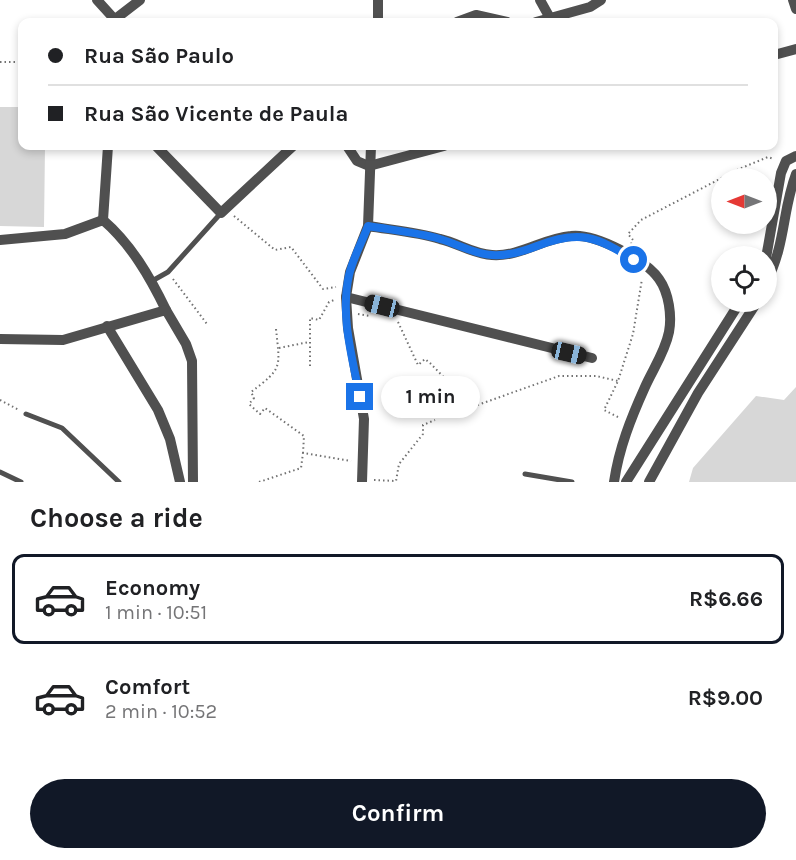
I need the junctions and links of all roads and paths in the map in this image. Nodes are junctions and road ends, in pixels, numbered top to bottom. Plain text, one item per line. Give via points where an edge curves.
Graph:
1 (97, 0) edge
2 (140, 0) edge
3 (378, 0) edge
4 (540, 0) edge
5 (602, 0) edge
6 (793, 0) edge
7 (796, 9) edge
8 (113, 18) edge
9 (119, 18) edge
10 (378, 18) edge
11 (468, 18) edge
12 (489, 18) edge
13 (550, 18) joint
14 (796, 49) edge
15 (778, 54) edge
16 (0, 62) edge
17 (18, 62) edge
18 (108, 150) edge
19 (160, 150) edge
20 (289, 150) edge
21 (350, 150) edge
22 (371, 150) edge
23 (429, 150) edge
24 (796, 156) edge
25 (786, 161) junction
26 (369, 166) junction
27 (796, 174) edge
28 (223, 211) junction
29 (103, 220) junction
30 (368, 226) junction
31 (0, 240) edge
32 (768, 246) edge
33 (630, 257) junction
34 (777, 263) edge
35 (168, 272) junction
36 (152, 281) junction
37 (347, 285) junction
38 (346, 297) junction
39 (166, 310) junction
40 (734, 312) edge
41 (751, 312) edge
42 (346, 313) junction
43 (377, 317) dead end
44 (398, 321) dead end
45 (207, 324) dead end
46 (107, 326) junction
47 (276, 329) dead end
48 (0, 339) edge
49 (309, 342) junction
50 (278, 348) junction
51 (592, 358) dead end
52 (310, 366) dead end
53 (618, 381) junction
54 (0, 400) edge
55 (469, 408) junction
56 (472, 413) dead end
57 (26, 414) joint
58 (435, 420) dead end
59 (629, 423) junction
60 (303, 453) junction
61 (362, 464) dead end
62 (0, 472) edge
63 (525, 474) dead end
64 (362, 480) edge
65 (21, 482) edge
66 (119, 482) edge
67 (180, 482) edge
68 (193, 482) edge
69 (259, 482) edge
70 (572, 482) edge
71 (614, 482) edge
72 (626, 482) edge
73 (649, 482) edge

1 - 8 street
2 - 9 street
3 - 10 street
4 - 13 street
5 - 13 street
6 - 7 street
11 - 12 street
14 - 15 street
16 - 17 path
18 - 29 street
19 - 28 street
20 - 28 street
21 - 26 street via 357,161
22 - 26 street
23 - 26 street
24 - 25 street
25 - 32 street
25 - 33 path via 768,157 698,188 641,220 628,234 633,240
26 - 30 street
27 - 34 street
28 - 35 lane
28 - 37 path via 275,250 291,247 323,289
29 - 31 street via 65,234
29 - 36 street
30 - 33 street via 440,238 491,255 519,253 572,236 601,240
30 - 37 street
33 - 53 path via 642,279 633,334
33 - 59 street via 660,279 670,317 660,360
35 - 36 lane
35 - 45 path
36 - 39 street
37 - 38 street
38 - 42 street
38 - 49 path via 329,302 320,320 310,318
38 - 51 street
39 - 46 street
39 - 68 street via 192,361
40 - 72 street
41 - 73 street via 698,393
42 - 43 path
42 - 64 street via 364,419
44 - 55 path via 417,364 425,359 430,363
46 - 48 street via 63,340
46 - 67 street via 158,410
47 - 50 path
49 - 50 path
49 - 52 path
50 - 60 path via 280,362 276,371 251,392 254,398 249,404 260,414 265,408 304,436
53 - 55 path via 596,376 559,376
53 - 59 path via 604,410
54 - 57 path
55 - 56 path
57 - 66 lane via 62,428
58 - 64 path via 423,425 423,434 399,464 396,481
59 - 71 street
60 - 61 path
60 - 69 path via 301,468
62 - 65 lane
63 - 70 lane

